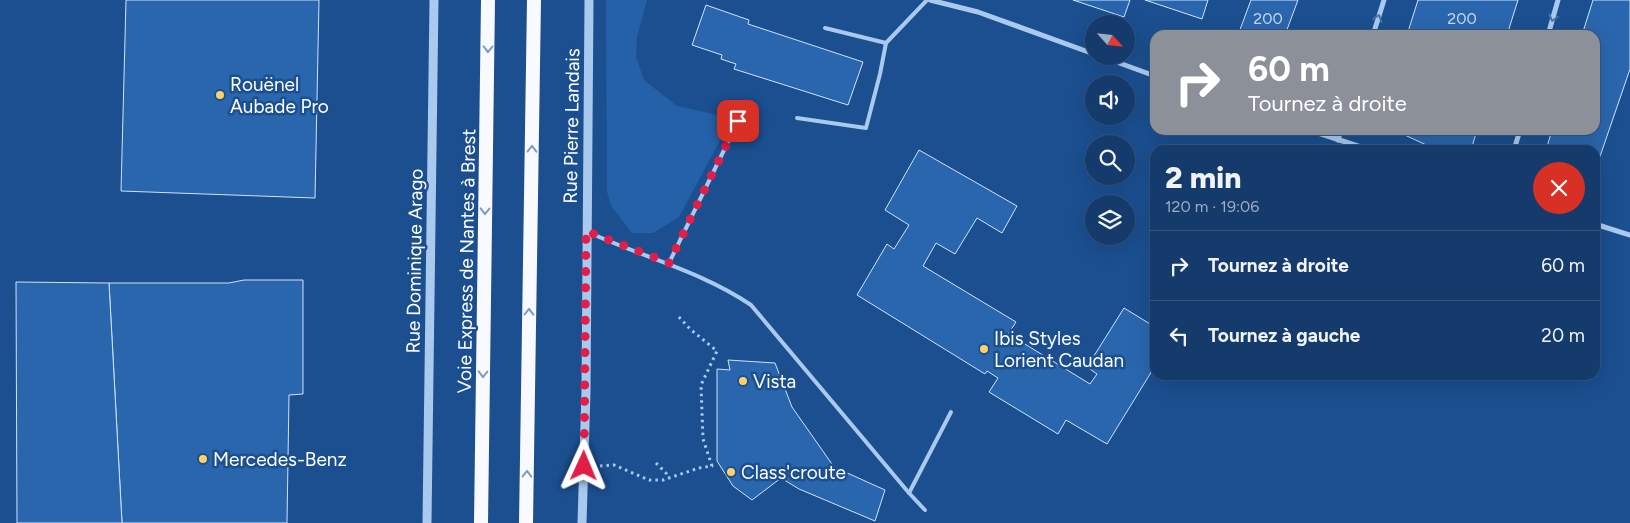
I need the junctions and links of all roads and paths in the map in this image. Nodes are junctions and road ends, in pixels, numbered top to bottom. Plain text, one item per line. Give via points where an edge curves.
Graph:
1 (434, 0) edge
2 (488, 0) edge
3 (534, 0) edge
4 (589, 0) edge
5 (928, 0) edge
6 (1384, 0) edge
7 (1558, 0) edge
8 (825, 28) dead end
9 (1375, 30) edge
10 (1549, 30) edge
11 (886, 43) junction
12 (1085, 51) edge
13 (1125, 65) edge
14 (1150, 74) edge
15 (747, 103) dead end
16 (797, 118) dead end
17 (1324, 135) edge
18 (1340, 135) edge
19 (1338, 140) junction
20 (1354, 145) edge
21 (1600, 226) edge
22 (586, 231) junction
23 (1630, 235) edge
24 (669, 263) junction
25 (678, 316) dead end
26 (951, 412) dead end
27 (656, 463) dead end
28 (584, 466) junction
29 (668, 478) junction
30 (909, 493) junction
31 (925, 510) dead end
32 (427, 523) edge
33 (481, 523) edge
34 (526, 523) edge
35 (582, 523) edge

1 - 32 street, Rue Dominique Arago
2 -> 33 highway, Voie Express de Nantes à Brest
34 -> 3 highway
4 - 22 street, Rue Pierre Landais
5 - 11 lane
5 - 12 street via 978,12
9 -> 6 street
7 -> 10 street
8 - 11 lane
11 - 16 lane via 866,128
13 - 14 street
15 - 24 lane
17 - 19 street
18 - 19 street
19 - 20 street
21 - 23 street
22 - 24 lane
22 - 28 street, Rue Pierre Landais
24 - 30 lane via 730,291 751,305
25 - 29 path via 717,351 701,385 703,439 712,466
26 - 30 lane
27 - 29 path
28 - 29 path via 614,465 649,480
28 - 35 street, Rue Pierre Landais
30 - 31 lane

